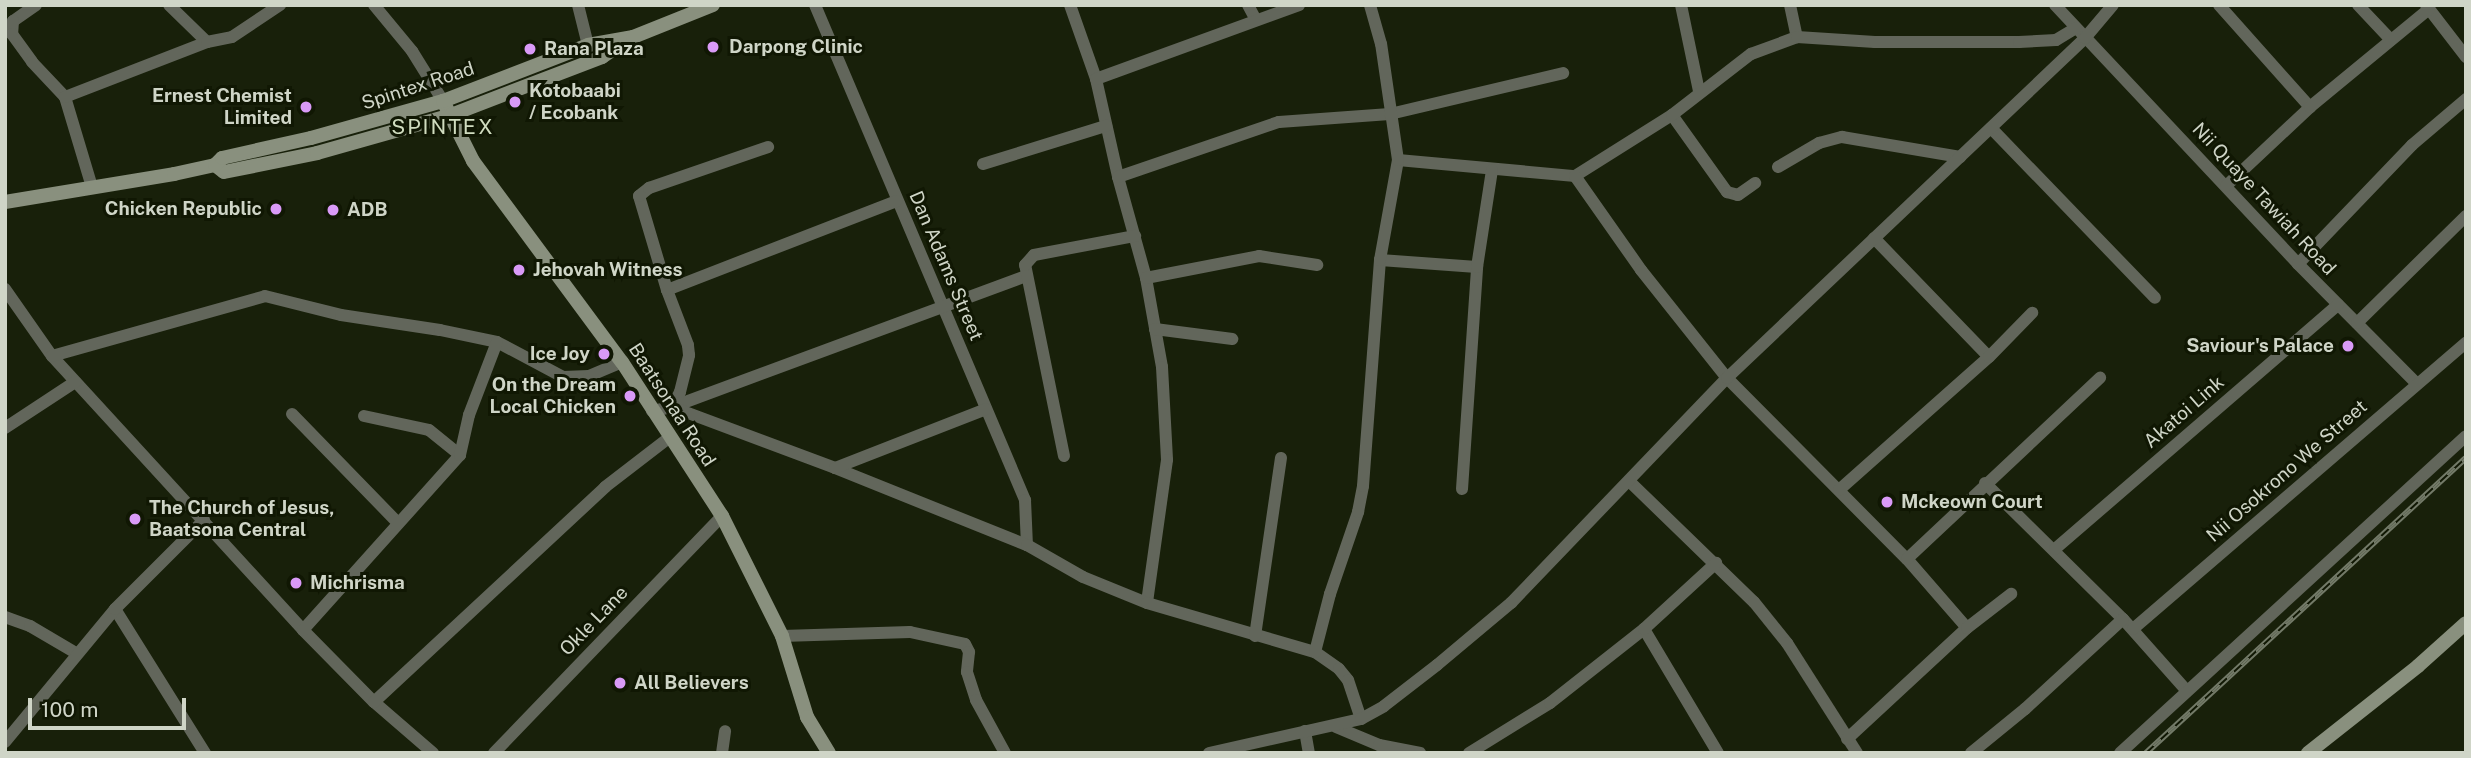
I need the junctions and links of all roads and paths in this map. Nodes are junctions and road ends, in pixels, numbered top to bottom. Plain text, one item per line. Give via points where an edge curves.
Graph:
1 (36, 5) edge
2 (169, 5) edge
3 (280, 5) edge
4 (374, 5) edge
5 (578, 5) edge
6 (713, 5) edge
7 (815, 5) edge
8 (1070, 5) edge
9 (1248, 5) edge
10 (1299, 5) edge
11 (1370, 5) edge
12 (1681, 5) edge
13 (1790, 5) edge
14 (2055, 5) edge
15 (2113, 5) edge
16 (2219, 5) edge
17 (2358, 5) edge
18 (2427, 7) edge
19 (1256, 20) junction
20 (2080, 33) junction
21 (632, 37) junction
22 (1797, 37) junction
23 (2391, 40) junction
24 (207, 42) junction
25 (588, 45) junction
26 (2466, 57) edge
27 (1563, 73) dead end
28 (1096, 79) junction
29 (1699, 92) junction
30 (65, 97) junction
31 (2466, 99) edge
32 (443, 101) junction
33 (2310, 107) junction
34 (1390, 114) junction
35 (451, 115) junction
36 (1672, 115) junction
37 (1106, 126) junction
38 (1991, 128) junction
39 (768, 147) dead end
40 (1960, 157) junction
41 (1398, 160) junction
42 (983, 164) dead end
43 (215, 165) junction
44 (1779, 167) dead end
45 (1492, 170) junction
46 (1575, 176) junction
47 (1118, 177) junction
48 (1755, 183) dead end
49 (2226, 186) junction
50 (92, 187) junction
51 (896, 201) junction
52 (5, 202) edge
53 (2466, 216) edge
54 (1135, 236) junction
55 (1874, 238) junction
56 (1380, 260) junction
57 (2298, 264) junction
58 (1317, 265) dead end
59 (1477, 267) junction
60 (1026, 276) junction
61 (1146, 278) junction
62 (5, 289) edge
63 (667, 290) junction
64 (2155, 298) dead end
65 (2339, 305) junction
66 (942, 307) junction
67 (2032, 313) dead end
68 (2357, 323) junction
69 (1155, 329) junction
70 (1233, 339) dead end
71 (497, 342) junction
72 (2466, 343) edge
73 (52, 356) junction
74 (1989, 357) junction
75 (622, 362) junction
76 (1727, 378) junction
77 (2100, 378) dead end
78 (75, 382) junction
79 (2417, 384) junction
80 (673, 407) junction
81 (986, 409) junction
82 (652, 411) junction
83 (292, 414) dead end
84 (364, 416) dead end
85 (5, 428) edge
86 (2466, 436) edge
87 (670, 437) junction
88 (460, 455) junction
89 (1064, 456) dead end
90 (1281, 458) dead end
91 (835, 468) junction
92 (1629, 481) junction
93 (1985, 483) junction
94 (1462, 489) dead end
95 (1839, 490) junction
96 (722, 516) junction
97 (204, 520) junction
98 (398, 523) junction
99 (1027, 545) junction
100 (2054, 549) junction
101 (1907, 559) junction
102 (1716, 563) junction
103 (2011, 594) dead end
104 (1147, 603) junction
105 (115, 609) junction
106 (5, 617) edge
107 (2123, 619) junction
108 (2466, 623) edge
109 (1967, 628) junction
110 (1644, 629) junction
111 (2133, 629) junction
112 (303, 630) junction
113 (782, 636) junction
114 (1255, 636) junction
115 (1315, 652) junction
116 (76, 653) junction
117 (2187, 691) junction
118 (374, 702) junction
119 (1361, 719) junction
120 (1336, 727) junction
121 (725, 731) dead end
122 (1305, 731) junction
123 (7, 737) edge
124 (1847, 739) junction
125 (1983, 741) junction
126 (1712, 751) edge
127 (205, 753) edge
128 (433, 753) edge
129 (494, 753) edge
130 (722, 753) edge
131 (829, 753) edge
132 (1005, 753) edge
133 (1209, 753) edge
134 (1309, 753) edge
135 (1420, 753) edge
136 (1469, 753) edge
137 (1857, 753) edge
138 (1970, 753) edge
139 (1993, 753) edge
140 (2120, 753) edge
141 (2308, 753) edge

1 - 30 street via 13,21 12,34
2 - 24 street
3 - 24 street via 244,32
4 - 32 street via 412,51
5 - 25 street
6 - 21 main road, Spintex Road
7 - 51 street, Dan Adams Street
8 - 28 street
9 - 19 street
10 - 19 street
11 - 34 street via 1381,44
12 - 29 street
13 - 22 street
14 - 20 street, Nii Quaye Tawiah Road
15 - 20 street
16 - 33 street
17 - 23 street
18 - 23 street
18 - 26 street
19 - 28 street
20 - 22 street via 2019,42
20 - 38 street
20 - 49 street, Nii Quaye Tawiah Road
21 - 25 main road, Spintex Road
21 - 35 main road, Spintex Road via 602,57
22 - 29 street via 1751,54
23 - 33 street
24 - 30 street
25 - 32 main road, Spintex Road
27 - 34 street
28 - 37 street
29 - 36 street
30 - 50 street
31 - 57 street via 2412,145
32 - 35 main road, Baatsonaa Road
32 - 43 main road, Spintex Road via 222,158
33 - 49 street
34 - 41 street
34 - 47 street via 1279,122
35 - 43 main road, Spintex Road via 317,153 224,172
35 - 75 main road, Baatsonaa Road via 473,161
36 - 46 street
36 - 48 street via 1727,192 1738,195
37 - 42 street
37 - 47 street
38 - 40 street
38 - 64 street
39 - 63 street via 642,191 640,205
40 - 44 street via 1842,137 1819,144
40 - 55 street
41 - 45 street
41 - 56 street
43 - 50 main road, Spintex Road
45 - 46 street
45 - 59 street
46 - 76 street via 1641,270
47 - 54 street
49 - 57 street, Nii Quaye Tawiah Road
50 - 52 main road, Spintex Road
51 - 63 street
51 - 66 street, Dan Adams Street
53 - 68 street
54 - 60 street via 1034,255 1025,265
54 - 61 street
55 - 74 street
55 - 76 street
56 - 59 street
56 - 115 street via 1359,512
57 - 65 street, Nii Quaye Tawiah Road
58 - 61 street via 1259,256
59 - 94 street
60 - 66 street
60 - 89 street
61 - 69 street
62 - 73 street
63 - 80 street via 689,355
65 - 68 street, Nii Quaye Tawiah Road
65 - 100 street, Akatoi Link
66 - 80 street
66 - 81 street, Dan Adams Street
67 - 74 street
68 - 79 street, Nii Quaye Tawiah Road
69 - 70 street
69 - 104 street via 1168,429
71 - 73 street via 341,315 265,296
71 - 75 street via 563,377 589,376
71 - 88 street via 469,415
72 - 79 street, Nii Osokrono We Street
73 - 78 street
74 - 95 street
75 - 82 main road, Baatsonaa Road
76 - 92 street
76 - 95 street
77 - 93 street
78 - 85 street
78 - 97 street
79 - 111 street, Nii Osokrono We Street
80 - 82 street
80 - 91 street
81 - 91 street
81 - 99 street, Dan Adams Street via 1025,500
82 - 87 main road, Baatsonaa Road
83 - 98 street
84 - 88 street via 429,430
86 - 117 street
87 - 96 main road, Baatsonaa Road
87 - 118 street via 605,488
88 - 98 street
90 - 114 street
91 - 99 street
92 - 102 street
92 - 119 street via 1511,603 1427,673
93 - 100 street
93 - 101 street
95 - 101 street
96 - 113 main road, Baatsonaa Road
96 - 129 street, Okle Lane
97 - 105 street
97 - 112 street
98 - 112 street
99 - 104 street via 1083,577
100 - 107 street
101 - 109 street
102 - 110 street
102 - 124 street via 1787,643
103 - 109 street
104 - 114 street
105 - 116 street
105 - 127 street
106 - 116 street
107 - 111 street
107 - 125 street
108 - 141 main road
109 - 124 street
110 - 126 street
110 - 136 street via 1550,704
111 - 117 street
112 - 118 street
113 - 131 main road, Baatsonaa Road via 807,717
113 - 132 street via 910,632 965,644 976,700
114 - 115 street
115 - 119 street via 1348,680
116 - 123 street
117 - 140 street
118 - 128 street
119 - 120 street
120 - 122 street
120 - 135 street via 1379,745
121 - 130 street
122 - 133 street
122 - 134 street
124 - 137 street
125 - 138 street
125 - 139 street

